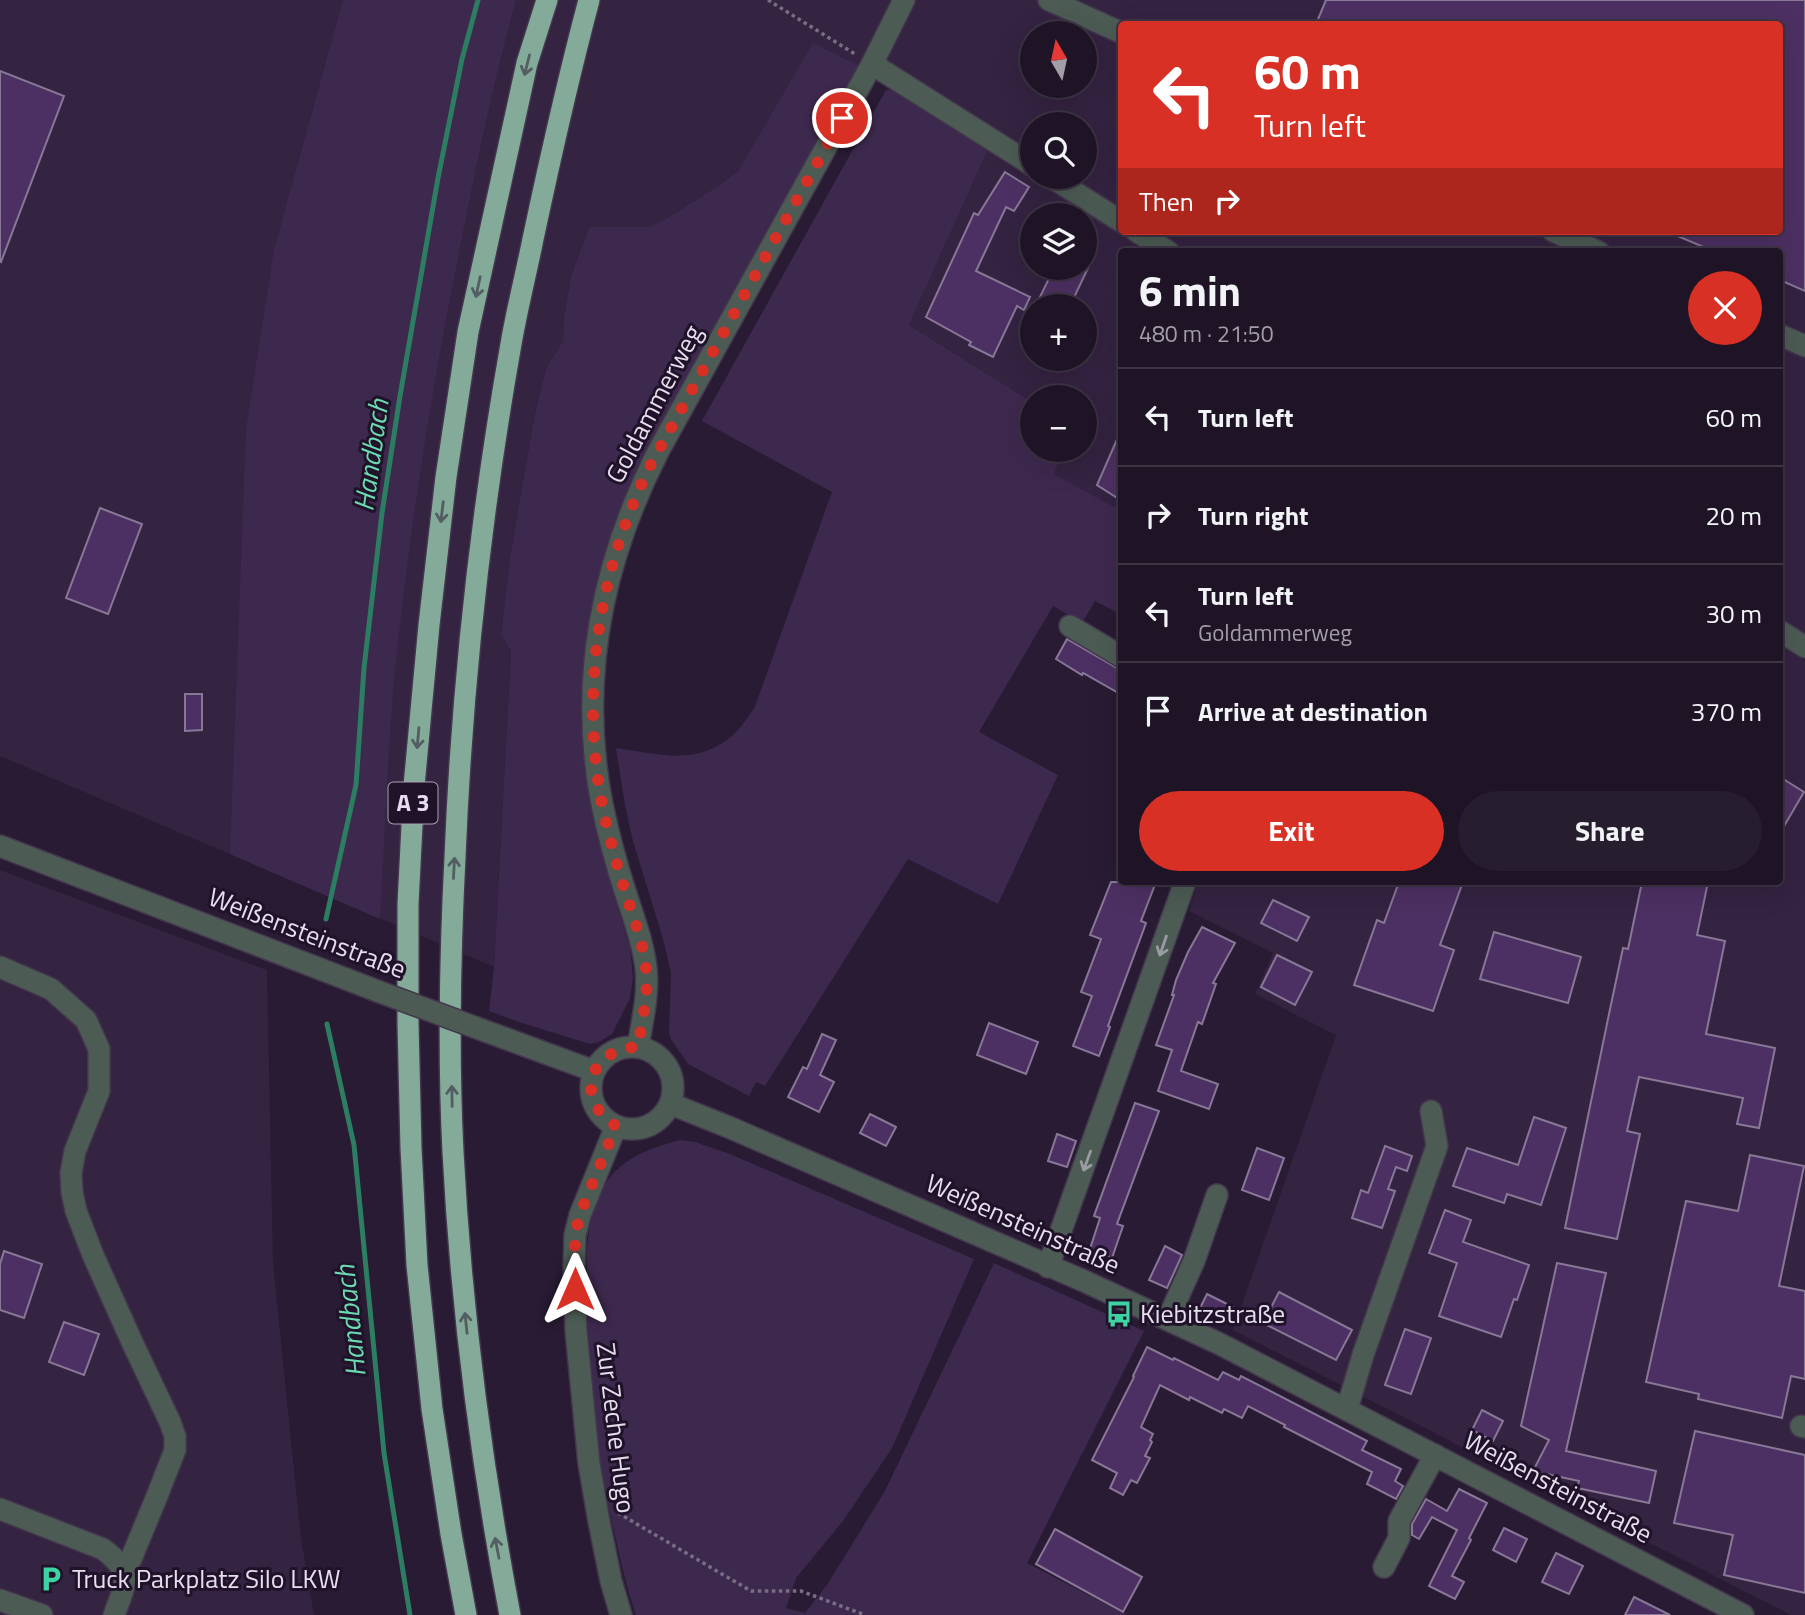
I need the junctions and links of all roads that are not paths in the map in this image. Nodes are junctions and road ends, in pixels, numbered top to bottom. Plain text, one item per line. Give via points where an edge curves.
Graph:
1 (547, 0) edge
2 (589, 0) edge
3 (904, 0) edge
4 (1049, 0) edge
5 (1118, 31) edge
6 (872, 64) junction
7 (1020, 157) edge
8 (1070, 189) edge
9 (1118, 219) edge
10 (1142, 235) edge
11 (1562, 235) edge
12 (1163, 248) edge
13 (1590, 248) edge
14 (1783, 336) edge
15 (1805, 346) edge
16 (1070, 626) dead end
17 (1783, 633) edge
18 (1805, 647) edge
19 (1118, 655) edge
20 (0, 846) edge
21 (1184, 885) edge
22 (0, 967) edge
23 (638, 1047) junction
24 (594, 1071) junction
25 (671, 1104) junction
26 (1431, 1111) dead end
27 (616, 1126) junction
28 (1217, 1195) dead end
29 (1048, 1267) junction
30 (1168, 1319) junction
31 (1347, 1409) junction
32 (1435, 1455) junction
33 (0, 1509) edge
34 (122, 1567) junction
35 (1384, 1567) dead end
36 (0, 1600) edge
37 (42, 1615) edge
38 (114, 1615) edge
39 (466, 1615) edge
40 (510, 1615) edge
41 (621, 1615) edge
42 (1743, 1615) edge

1 -> 39 highway, A 3 via 527,63 466,345 429,625 408,891 409,1079 417,1265 432,1409
40 -> 2 highway, A 3 via 475,1402 460,1263 450,993 458,787 472,616 512,341
3 - 6 street, Goldammerweg
4 - 5 street
6 - 7 street
6 - 23 street, Goldammerweg via 649,469 627,519 607,584 597,645 593,736 603,806 646,969
8 - 9 street
10 - 12 street
11 - 13 street
14 - 15 street
16 - 19 street
17 - 18 street
20 - 24 street, Weißensteinstraße, bridge
21 -> 29 street
22 - 34 street via 51,989 86,1020 99,1049 99,1091 71,1173 74,1202 93,1255 175,1436 175,1450 158,1496 131,1559
23 - 24 street via 612,1052
23 - 25 street via 668,1067 673,1079
24 - 27 street via 591,1084 597,1110
25 - 27 street via 664,1115 642,1129
25 - 29 street, Weißensteinstraße
26 - 31 street via 1437,1146
27 - 41 street, Zur Zeche Hugo via 580,1214 574,1267 589,1464
28 - 30 street
29 - 30 street, Weißensteinstraße
30 - 31 street, Weißensteinstraße
31 - 32 street, Weißensteinstraße
32 - 35 street via 1399,1521 1399,1538
32 - 42 street, Weißensteinstraße
33 - 34 street via 103,1549
34 - 38 street via 124,1587
36 - 37 street

